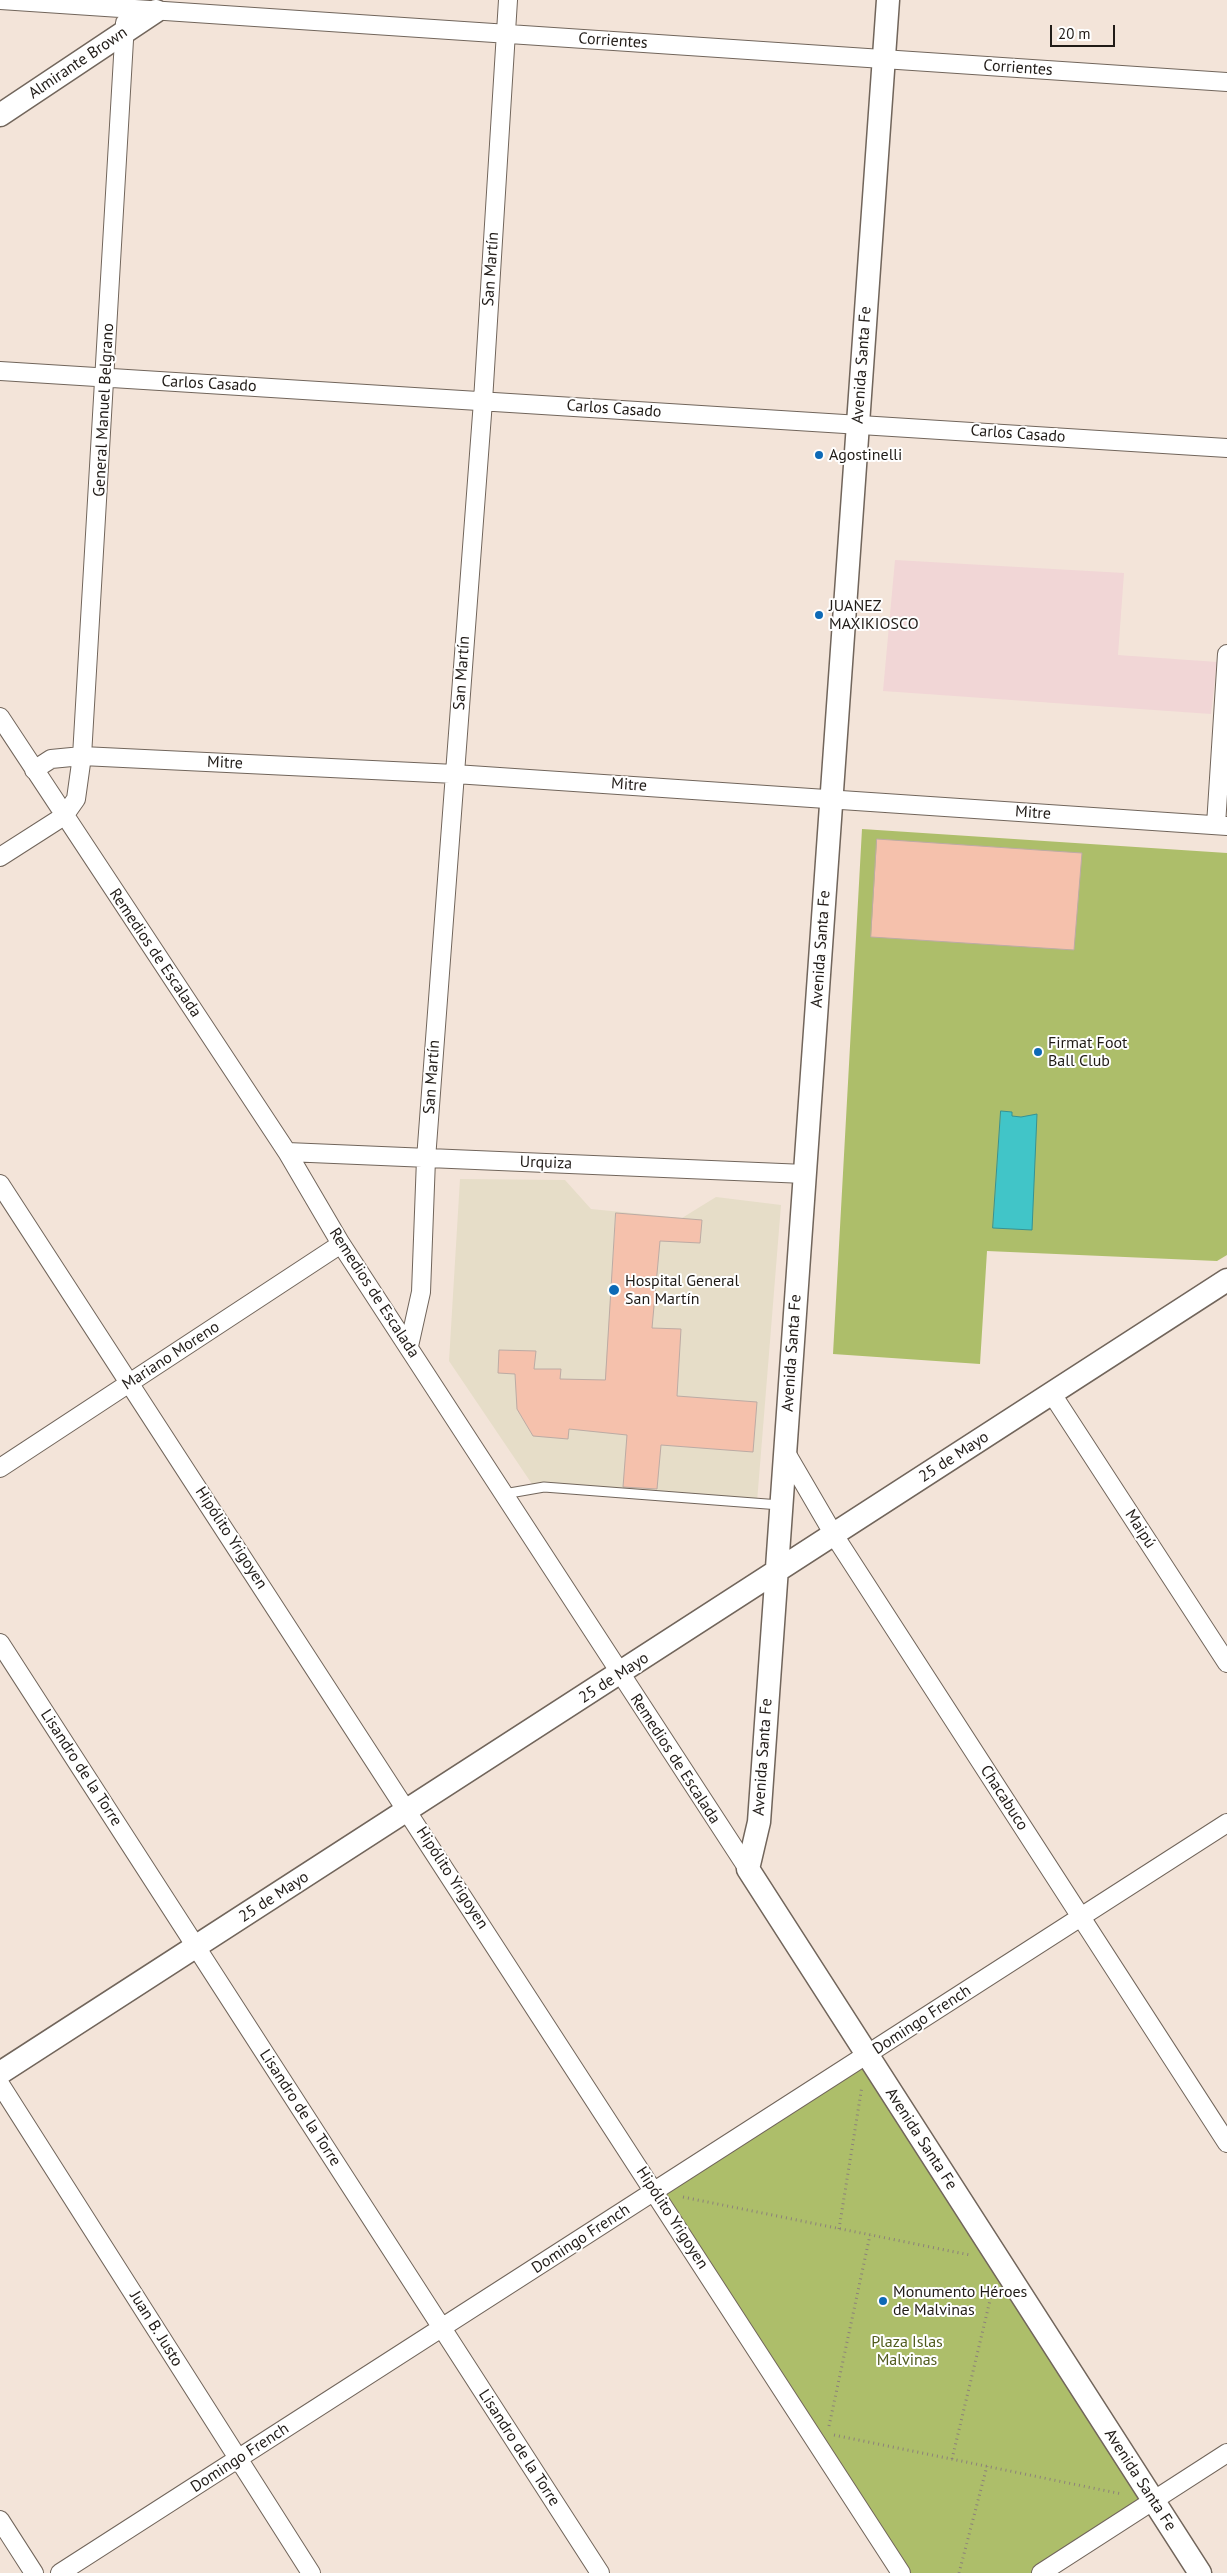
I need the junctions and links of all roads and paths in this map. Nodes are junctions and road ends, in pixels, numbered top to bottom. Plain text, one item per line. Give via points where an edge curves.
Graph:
1 (0, 0) edge
2 (508, 0) edge
3 (888, 0) edge
4 (126, 5) edge
5 (156, 11) junction
6 (125, 32) junction
7 (506, 34) junction
8 (884, 59) junction
9 (1227, 82) edge
10 (0, 115) edge
11 (0, 371) edge
12 (106, 378) junction
13 (483, 401) junction
14 (857, 424) junction
15 (1227, 448) edge
16 (1227, 654) edge
17 (0, 717) edge
18 (82, 756) junction
19 (34, 770) junction
20 (455, 774) junction
21 (831, 798) junction
22 (64, 816) junction
23 (1221, 826) edge
24 (0, 857) edge
25 (286, 1152) junction
26 (426, 1159) junction
27 (805, 1174) junction
28 (0, 1184) edge
29 (341, 1244) junction
30 (1227, 1280) edge
31 (409, 1346) junction
32 (129, 1382) junction
33 (1052, 1394) junction
34 (785, 1451) junction
35 (0, 1468) edge
36 (504, 1494) junction
37 (781, 1505) junction
38 (834, 1535) junction
39 (776, 1573) junction
40 (0, 1643) edge
41 (1227, 1663) edge
42 (620, 1674) junction
43 (408, 1810) junction
44 (1227, 1823) edge
45 (748, 1870) junction
46 (1081, 1917) junction
47 (196, 1946) junction
48 (866, 2056) junction
49 (0, 2073) edge
50 (0, 2084) edge
51 (1227, 2143) edge
52 (655, 2191) junction
53 (839, 2229) junction
54 (870, 2235) junction
55 (1000, 2261) junction
56 (442, 2328) junction
57 (1227, 2453) edge
58 (238, 2459) junction
59 (952, 2459) junction
60 (987, 2466) junction
61 (1154, 2500) junction
62 (0, 2520) edge
63 (34, 2573) edge
64 (60, 2573) edge
65 (311, 2573) edge
66 (600, 2573) edge
67 (901, 2573) edge
68 (959, 2573) edge
69 (1041, 2573) edge
70 (1200, 2573) edge

1 - 4 street, Corrientes
2 - 7 street, San Martín
3 - 8 street, Avenida Santa Fe
4 - 5 street, Corrientes
4 - 6 street, General Manuel Belgrano
5 - 6 street, Almirante Brown
5 - 7 street, Corrientes
6 - 10 street, Almirante Brown
6 - 12 street, General Manuel Belgrano
7 - 8 street, Corrientes
7 - 13 street, San Martín
8 - 9 street, Corrientes
8 - 14 street, Avenida Santa Fe
11 - 12 street, Carlos Casado
12 - 13 street, Carlos Casado
12 - 18 street, General Manuel Belgrano
13 - 14 street, Carlos Casado
13 - 20 street, San Martín
14 - 15 street, Carlos Casado
14 - 21 street, Avenida Santa Fe
16 - 23 street
17 - 19 street, Remedios de Escalada
18 - 19 street, Mitre via 50,759
18 - 20 street, Mitre
18 - 22 street, General Manuel Belgrano via 76,799
19 - 22 street, Remedios de Escalada
20 - 21 street, Mitre
20 - 26 street, San Martín
21 - 23 street, Mitre
21 - 27 street, Avenida Santa Fe
22 - 24 street
22 - 25 street, Remedios de Escalada
25 - 26 street, Urquiza
25 - 29 street, Remedios de Escalada
26 - 27 street, Urquiza
26 - 31 street, San Martín via 421,1292
27 - 34 street, Avenida Santa Fe
28 - 32 street, Hipólito Yrigoyen
29 - 31 street, Remedios de Escalada
29 - 32 street, Mariano Moreno
30 - 33 street, 25 de Mayo
31 - 36 street, Remedios de Escalada
32 - 35 street, Mariano Moreno
32 - 43 street, Hipólito Yrigoyen
33 - 38 street, 25 de Mayo
33 - 41 street, Maipú
34 - 37 street, Avenida Santa Fe
34 - 38 street, Chacabuco
36 - 37 lane via 544,1487
36 - 42 street, Remedios de Escalada
37 - 39 street, Avenida Santa Fe
38 - 39 street, 25 de Mayo
38 - 46 street, Chacabuco
39 - 42 street, 25 de Mayo
39 - 45 street, Avenida Santa Fe via 758,1822
40 - 47 street, Lisandro de la Torre
42 - 43 street, 25 de Mayo
42 - 45 street, Remedios de Escalada
43 - 47 street, 25 de Mayo
43 - 52 street, Hipólito Yrigoyen
44 - 46 street, Domingo French
45 - 48 street, Avenida Santa Fe
46 - 48 street, Domingo French
46 - 51 street, Chacabuco
47 - 49 street, 25 de Mayo
47 - 56 street, Lisandro de la Torre
48 - 52 street, Domingo French
48 - 53 path
48 - 55 street, Avenida Santa Fe
50 - 58 street, Juan B. Justo
52 - 53 path
52 - 56 street, Domingo French
52 - 67 street, Hipólito Yrigoyen
53 - 54 path
54 - 55 path
54 - 59 path via 827,2434
55 - 59 path
55 - 61 street, Avenida Santa Fe
56 - 58 street, Domingo French
56 - 66 street, Lisandro de la Torre
57 - 61 street
58 - 64 street, Domingo French
58 - 65 street, Juan B. Justo
59 - 60 path
60 - 61 path
60 - 68 path
61 - 69 street
61 - 70 street, Avenida Santa Fe
62 - 63 street

